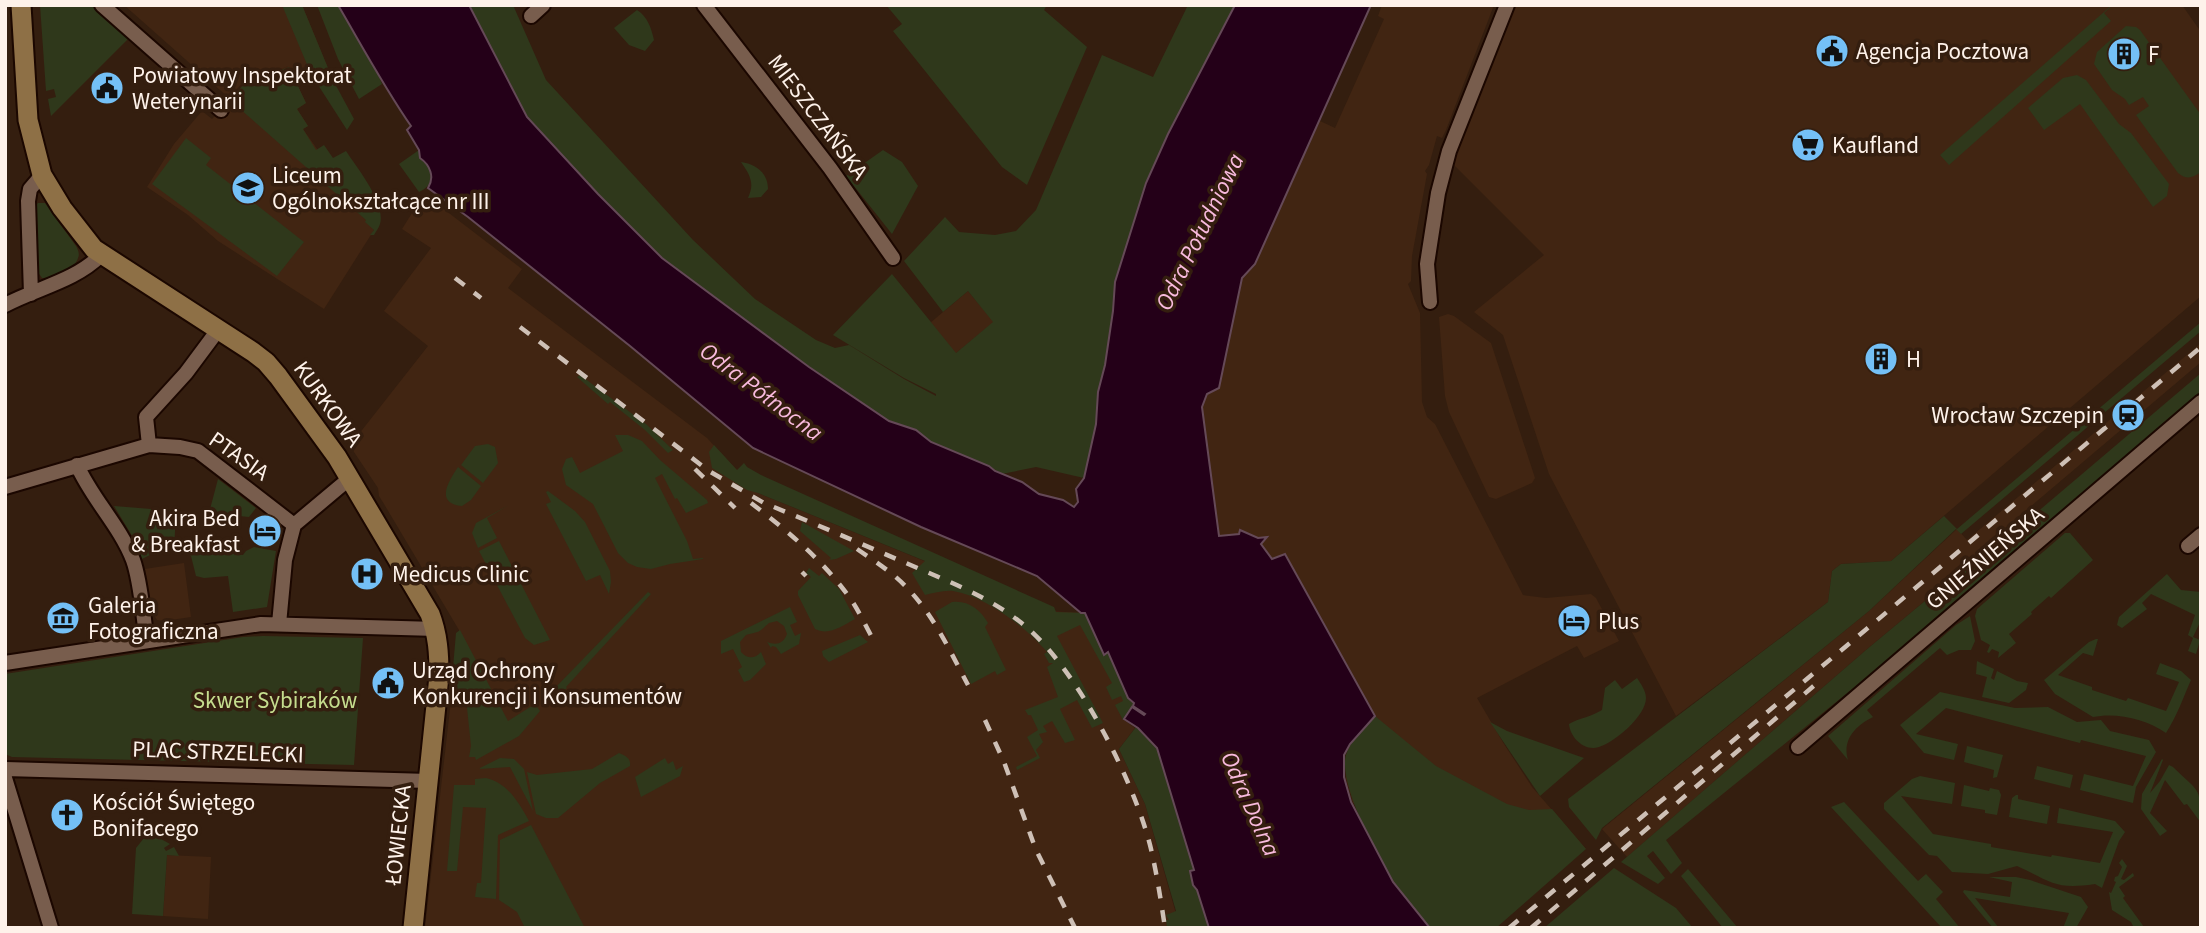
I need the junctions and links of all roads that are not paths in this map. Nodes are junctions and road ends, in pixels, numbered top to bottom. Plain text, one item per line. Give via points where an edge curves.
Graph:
1 (21, 5) edge
2 (102, 5) edge
3 (543, 5) edge
4 (704, 5) edge
5 (1507, 5) edge
6 (531, 16) dead end
7 (221, 110) dead end
8 (42, 175) junction
9 (894, 258) dead end
10 (98, 259) junction
11 (31, 294) junction
12 (8, 301) edge
13 (1430, 302) dead end
14 (218, 330) junction
15 (2201, 402) edge
16 (149, 445) junction
17 (77, 465) junction
18 (350, 478) junction
19 (5, 487) edge
20 (294, 525) junction
21 (2201, 535) edge
22 (2188, 546) dead end
23 (279, 624) junction
24 (436, 629) junction
25 (147, 641) junction
26 (5, 663) edge
27 (1798, 747) dead end
28 (432, 748) joint
29 (5, 769) edge
30 (5, 778) edge
31 (429, 781) junction
32 (51, 928) edge
33 (413, 928) edge

1 - 8 main road, KURKOWA via 28,120
2 - 7 street
3 - 6 street
4 - 9 street, MIESZCZAŃSKA
5 - 13 street via 1449,151 1438,193 1427,264
8 - 10 main road, KURKOWA
8 - 11 street via 30,189 28,201
10 - 11 street
10 - 14 main road, KURKOWA
11 - 12 street
14 - 16 street via 146,417
14 - 18 main road, KURKOWA via 272,368
15 - 27 street, GNIEŹNIEŃSKA
16 - 17 street, PTASIA
16 - 20 street, PTASIA via 198,451
17 - 19 street, PTASIA
17 - 25 street via 132,558
18 - 20 street
18 - 24 main road, KURKOWA
20 - 23 street via 285,560
21 - 22 street
23 - 24 street
23 - 25 street
24 - 28 main road, KURKOWA via 439,676
25 - 26 street
28 - 31 main road, ŁOWIECKA
29 - 31 street, PLAC STRZELECKI
30 - 32 street
31 - 33 main road, ŁOWIECKA

